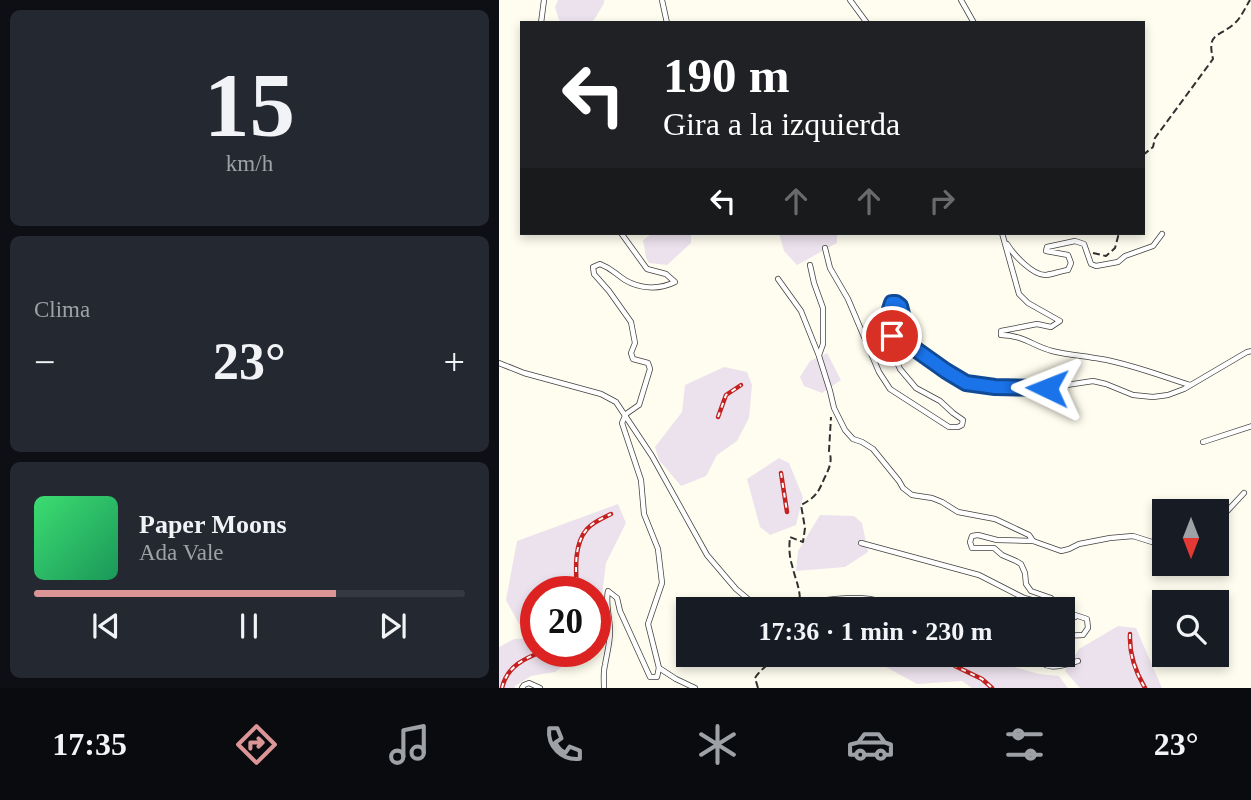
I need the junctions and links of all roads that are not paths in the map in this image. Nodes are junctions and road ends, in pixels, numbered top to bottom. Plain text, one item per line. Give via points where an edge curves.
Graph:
1 (544, 0) edge
2 (662, 0) edge
3 (850, 0) edge
4 (961, 0) edge
5 (541, 21) edge
6 (667, 21) edge
7 (866, 21) edge
8 (973, 21) edge
9 (1162, 234) dead end
10 (622, 235) edge
11 (1003, 235) edge
12 (1004, 240) junction
13 (825, 248) dead end
14 (810, 265) dead end
15 (778, 279) dead end
16 (1251, 351) edge
17 (819, 356) junction
18 (499, 363) edge
19 (1191, 385) junction
20 (626, 414) junction
21 (1251, 426) edge
22 (1203, 442) dead end
23 (1244, 493) dead end
24 (1229, 509) edge
25 (1033, 541) junction
26 (1152, 542) edge
27 (861, 543) dead end
28 (746, 597) edge
29 (1024, 597) edge
30 (1048, 597) edge
31 (1075, 617) edge
32 (1075, 635) edge
33 (1078, 661) dead end
34 (1075, 662) edge
35 (659, 668) junction
36 (522, 688) edge
37 (540, 688) edge
38 (604, 688) edge
39 (695, 688) edge

1 - 5 lane
2 - 6 lane
3 - 7 lane
4 - 8 lane
9 - 12 lane via 1153,246 1118,262 1096,266 1084,244 1075,241 1047,247 1046,251 1068,255 1071,263 1068,270 1047,275 1014,254
10 - 20 lane via 647,269 675,282 642,287 600,264 593,267 631,322 633,359 648,363 650,369 639,405
11 - 12 lane
12 - 19 lane via 1019,293 1027,303 1060,321 1051,327 1037,324 1001,331 1001,335
13 - 19 lane via 830,268 890,389 949,427 962,425 963,420 916,388 900,369 893,353 892,303 900,306 915,349 966,383 1047,388 1093,382 1153,397
14 - 17 lane via 823,308
15 - 17 lane via 801,311
16 - 19 lane
17 - 25 lane via 844,430 873,449 903,488 958,512 995,519
18 - 20 lane via 601,394
20 - 28 lane via 707,555
20 - 35 lane via 622,423 641,480 644,514 658,549 662,583 648,624
21 - 22 lane
23 - 24 lane
25 - 26 lane via 1061,551 1110,538 1133,536
25 - 30 lane via 978,535 970,542 972,548 994,548 1021,564 1031,591
27 - 29 lane via 980,575
31 - 32 lane via 1087,619 1088,628
33 - 34 lane
35 - 38 lane via 657,677 650,677 617,598 609,591
35 - 39 lane
36 - 37 lane via 529,683

